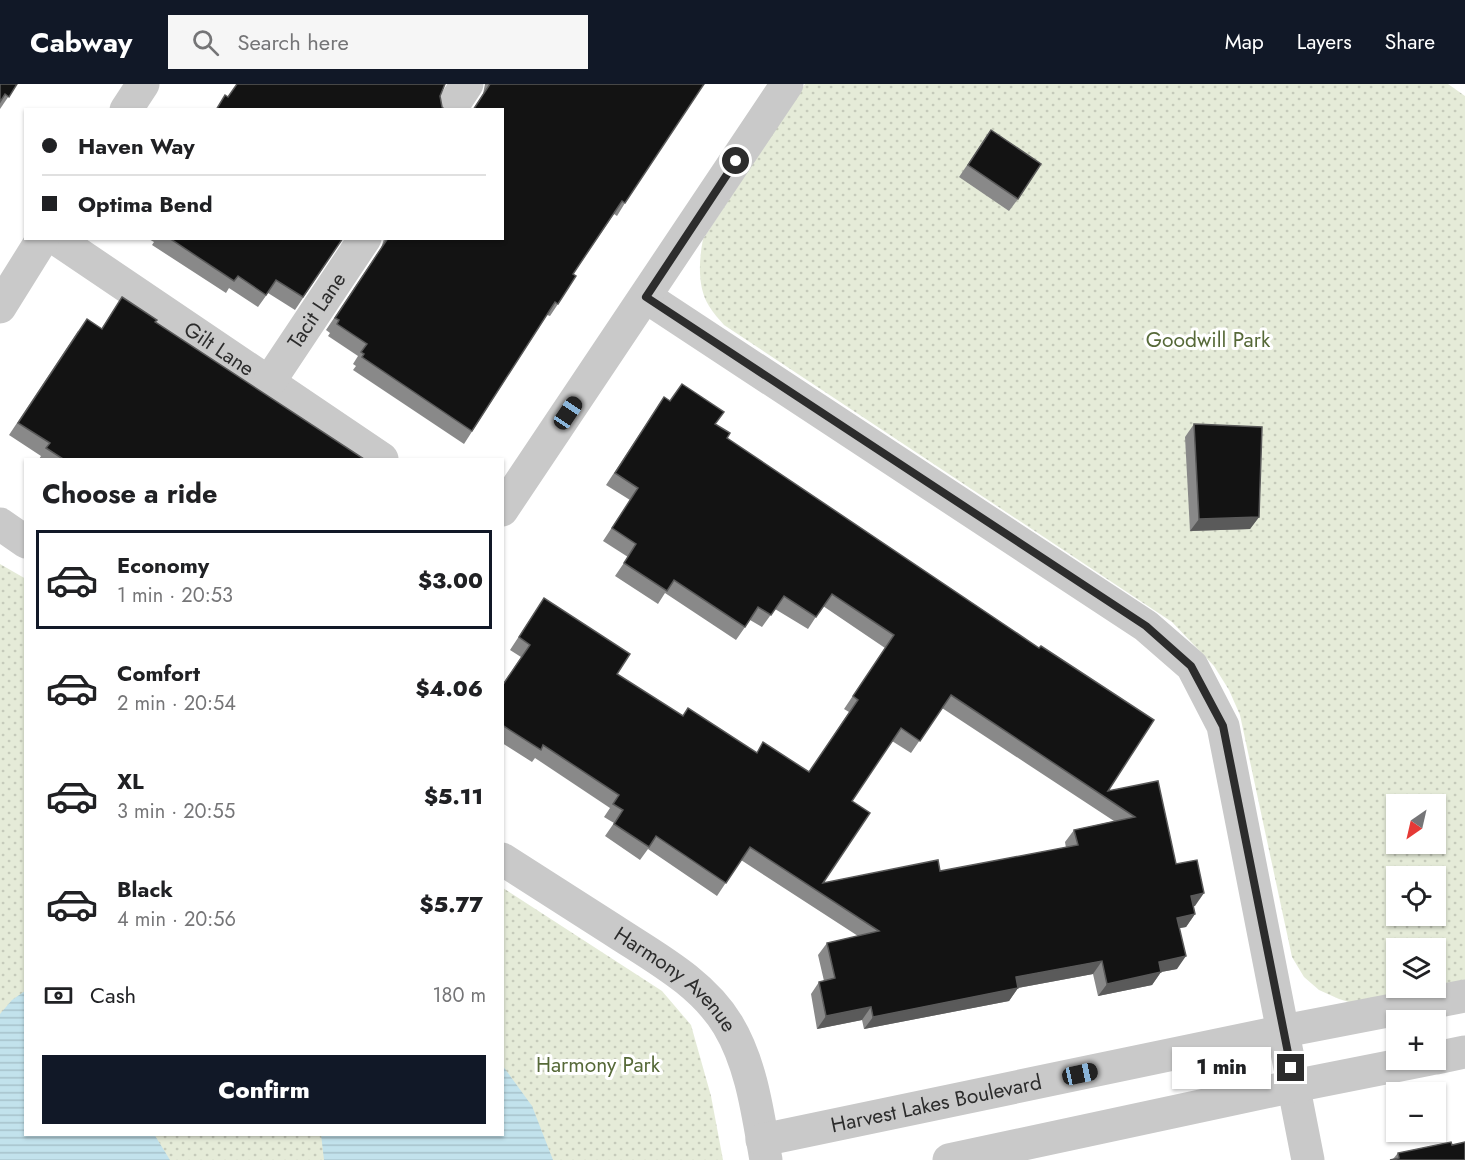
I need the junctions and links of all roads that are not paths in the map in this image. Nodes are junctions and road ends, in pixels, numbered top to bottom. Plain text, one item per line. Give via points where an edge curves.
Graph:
1 (143, 84) edge
2 (467, 84) edge
3 (787, 84) edge
4 (127, 108) edge
5 (451, 108) edge
6 (42, 240) edge
7 (58, 240) edge
8 (364, 240) edge
9 (646, 297) junction
10 (0, 307) edge
11 (269, 382) junction
12 (381, 458) edge
13 (504, 507) edge
14 (0, 524) edge
15 (24, 541) edge
16 (504, 860) edge
17 (1465, 996) edge
18 (1284, 1031) junction
19 (1465, 1052) edge
20 (1446, 1056) edge
21 (1386, 1068) edge
22 (1294, 1086) junction
23 (764, 1150) edge
24 (949, 1160) edge
25 (1308, 1160) edge

1 - 4 street
2 - 5 street
3 - 9 street
6 - 10 street
7 - 11 street, Gilt Lane
8 - 11 street, Tacit Lane
9 - 13 street
9 - 18 street via 1146,626 1191,666 1223,726
11 - 12 street, Gilt Lane
14 - 15 street
16 - 23 street, Harmony Avenue via 703,993 728,1025 742,1057 755,1097
17 - 18 street, Harvest Lakes Boulevard
18 - 22 street
18 - 23 street, Harvest Lakes Boulevard
19 - 20 street
21 - 22 street
22 - 24 street
22 - 25 street

